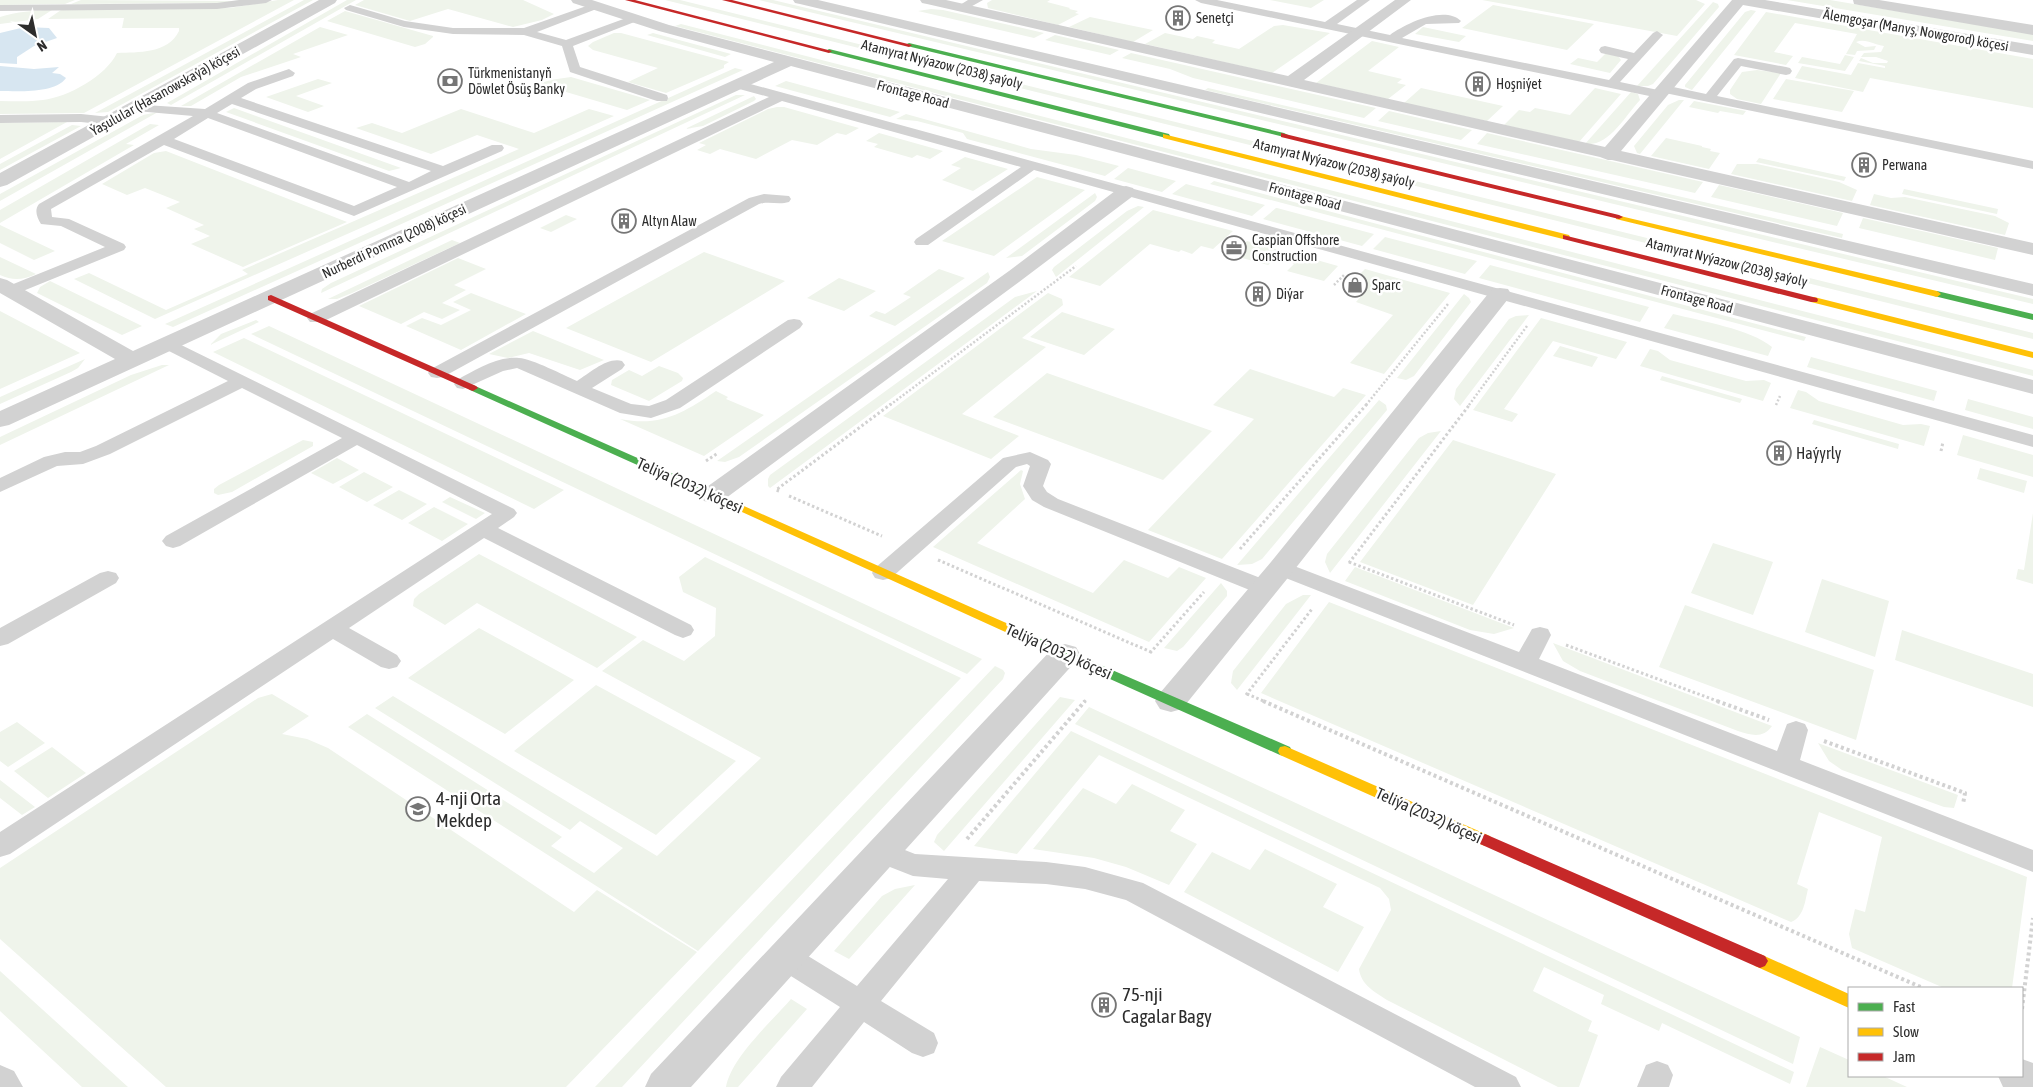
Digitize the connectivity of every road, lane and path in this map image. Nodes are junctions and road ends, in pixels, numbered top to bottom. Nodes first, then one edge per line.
1 (266, 0) edge
2 (330, 0) edge
3 (628, 0) edge
4 (725, 0) edge
5 (800, 0) edge
6 (977, 0) edge
7 (1201, 0) edge
8 (1364, 0) edge
9 (1404, 0) edge
10 (1740, 0) edge
11 (1853, 0) edge
12 (587, 3) edge
13 (917, 3) edge
14 (350, 8) dead end
15 (961, 8) junction
16 (2, 10) edge
17 (633, 19) junction
18 (883, 19) junction
19 (1455, 21) dead end
20 (1327, 26) junction
21 (2033, 30) edge
22 (525, 32) junction
23 (1358, 32) junction
24 (1657, 35) dead end
25 (1393, 40) junction
26 (567, 44) junction
27 (1605, 50) dead end
28 (2033, 50) edge
29 (1637, 57) junction
30 (788, 61) junction
31 (1786, 71) dead end
32 (289, 73) dead end
33 (1290, 83) junction
34 (736, 84) junction
35 (1612, 84) junction
36 (1662, 92) junction
37 (779, 97) junction
38 (662, 98) dead end
39 (1709, 98) junction
40 (231, 99) junction
41 (136, 107) junction
42 (206, 113) junction
43 (0, 119) edge
44 (110, 121) junction
45 (163, 140) junction
46 (498, 148) dead end
47 (1608, 155) junction
48 (2033, 165) edge
49 (1031, 166) junction
50 (444, 171) junction
51 (0, 182) edge
52 (410, 187) junction
53 (1126, 192) junction
54 (784, 199) dead end
55 (922, 242) dead end
56 (2033, 250) edge
57 (1058, 280) dead end
58 (6, 287) edge
59 (2033, 290) edge
60 (1500, 294) junction
61 (270, 298) junction
62 (1451, 301) dead end
63 (1542, 306) junction
64 (316, 318) junction
65 (2033, 318) edge
66 (794, 324) dead end
67 (167, 344) junction
68 (2033, 355) edge
69 (131, 359) junction
70 (616, 365) dead end
71 (437, 373) junction
72 (242, 381) junction
73 (463, 384) junction
74 (2033, 387) edge
75 (579, 388) junction
76 (0, 420) edge
77 (356, 438) junction
78 (2033, 441) edge
79 (4, 480) edge
80 (713, 495) junction
81 (483, 529) junction
82 (888, 539) dead end
83 (173, 541) dead end
84 (928, 556) dead end
85 (1349, 562) junction
86 (1221, 572) junction
87 (883, 573) junction
88 (108, 578) dead end
89 (1273, 578) junction
90 (1329, 588) junction
91 (332, 628) junction
92 (684, 630) dead end
93 (1540, 635) junction
94 (0, 638) edge
95 (1065, 654) junction
96 (389, 661) dead end
97 (1525, 663) junction
98 (1171, 701) junction
99 (1796, 730) junction
100 (1786, 765) junction
101 (1960, 792) dead end
102 (6, 840) edge
103 (882, 852) junction
104 (2033, 861) edge
105 (972, 870) junction
106 (2033, 918) edge
107 (785, 957) junction
108 (1921, 987) edge
109 (1848, 1001) edge
110 (2023, 1001) edge
111 (861, 1004) junction
112 (923, 1043) dead end
113 (2020, 1077) edge
114 (2033, 1082) edge
115 (0, 1084) edge
116 (3, 1087) edge
117 (664, 1087) edge
118 (792, 1087) edge
119 (1505, 1087) edge

1 - 16 lane
2 - 41 street, Ýaşulular (Hasanowskaýa) köçesi
3 - 68 main road, Atamyrat Nyýazow (2038) şaýoly
4 - 65 main road, Atamyrat Nyýazow (2038) şaýoly
5 - 18 street
6 - 15 lane
7 - 20 lane
8 - 20 lane
9 - 23 street
10 - 28 street, Älemgoşar (Manyş, Nowgorod) köçesi
10 - 36 street
11 - 21 street
12 - 17 street, Frontage Road
12 - 22 lane
13 - 15 street
13 - 18 street
14 - 22 lane
15 - 33 street
17 - 26 lane
17 - 30 street, Frontage Road
18 - 59 street
19 - 25 lane
20 - 23 lane
22 - 26 lane
23 - 25 lane
23 - 33 street
24 - 29 lane
25 - 35 lane
26 - 38 lane
27 - 29 lane
29 - 35 lane
30 - 34 street, Nurberdi Pomma (2008) köçesi
30 - 74 street, Frontage Road
31 - 39 lane
32 - 40 lane
33 - 47 street
34 - 37 lane
34 - 61 street, Nurberdi Pomma (2008) köçesi
35 - 36 lane
36 - 39 lane
36 - 47 street
37 - 49 lane
37 - 64 lane
39 - 48 lane
40 - 42 lane
40 - 50 lane
41 - 42 lane
41 - 44 street, Ýaşulular (Hasanowskaýa) köçesi
42 - 45 lane
42 - 52 lane
43 - 44 lane
44 - 51 street, Ýaşulular (Hasanowskaýa) köçesi
45 - 52 lane
45 - 58 lane
46 - 50 lane
47 - 56 street
49 - 53 lane
49 - 55 lane
50 - 52 lane
53 - 60 lane
53 - 80 street
54 - 71 lane
57 - 82 path
58 - 69 street
60 - 63 lane
60 - 89 street
61 - 64 main road, Teliýa (2032) köçesi
61 - 67 street, Nurberdi Pomma (2008) köçesi
62 - 86 path
63 - 78 lane
63 - 85 path
64 - 71 main road, Teliýa (2032) köçesi
66 - 75 lane
67 - 69 street, Nurberdi Pomma (2008) köçesi
67 - 72 lane
69 - 76 street, Nurberdi Pomma (2008) köçesi
70 - 75 lane
71 - 73 main road, Teliýa (2032) köçesi
72 - 77 lane
72 - 79 lane
73 - 75 lane
73 - 80 main road, Teliýa (2032) köçesi
77 - 81 lane
77 - 83 lane
80 - 87 main road, Teliýa (2032) köçesi
81 - 91 lane
81 - 92 lane
84 - 86 path
85 - 90 path
85 - 93 path
86 - 87 lane
86 - 89 lane
87 - 95 main road, Teliýa (2032) köçesi
88 - 94 lane
89 - 90 lane
89 - 98 street
90 - 97 lane
90 - 108 path
91 - 96 lane
91 - 102 lane
93 - 97 lane
93 - 99 path
95 - 98 main road, Teliýa (2032) köçesi
95 - 103 street
97 - 100 lane
98 - 109 main road, Teliýa (2032) köçesi
99 - 100 lane
99 - 101 path
100 - 104 lane
103 - 105 lane
103 - 107 street
105 - 111 lane
105 - 119 lane
106 - 110 path
107 - 111 lane
107 - 117 street
111 - 112 lane
111 - 118 lane
113 - 114 street
115 - 116 street

